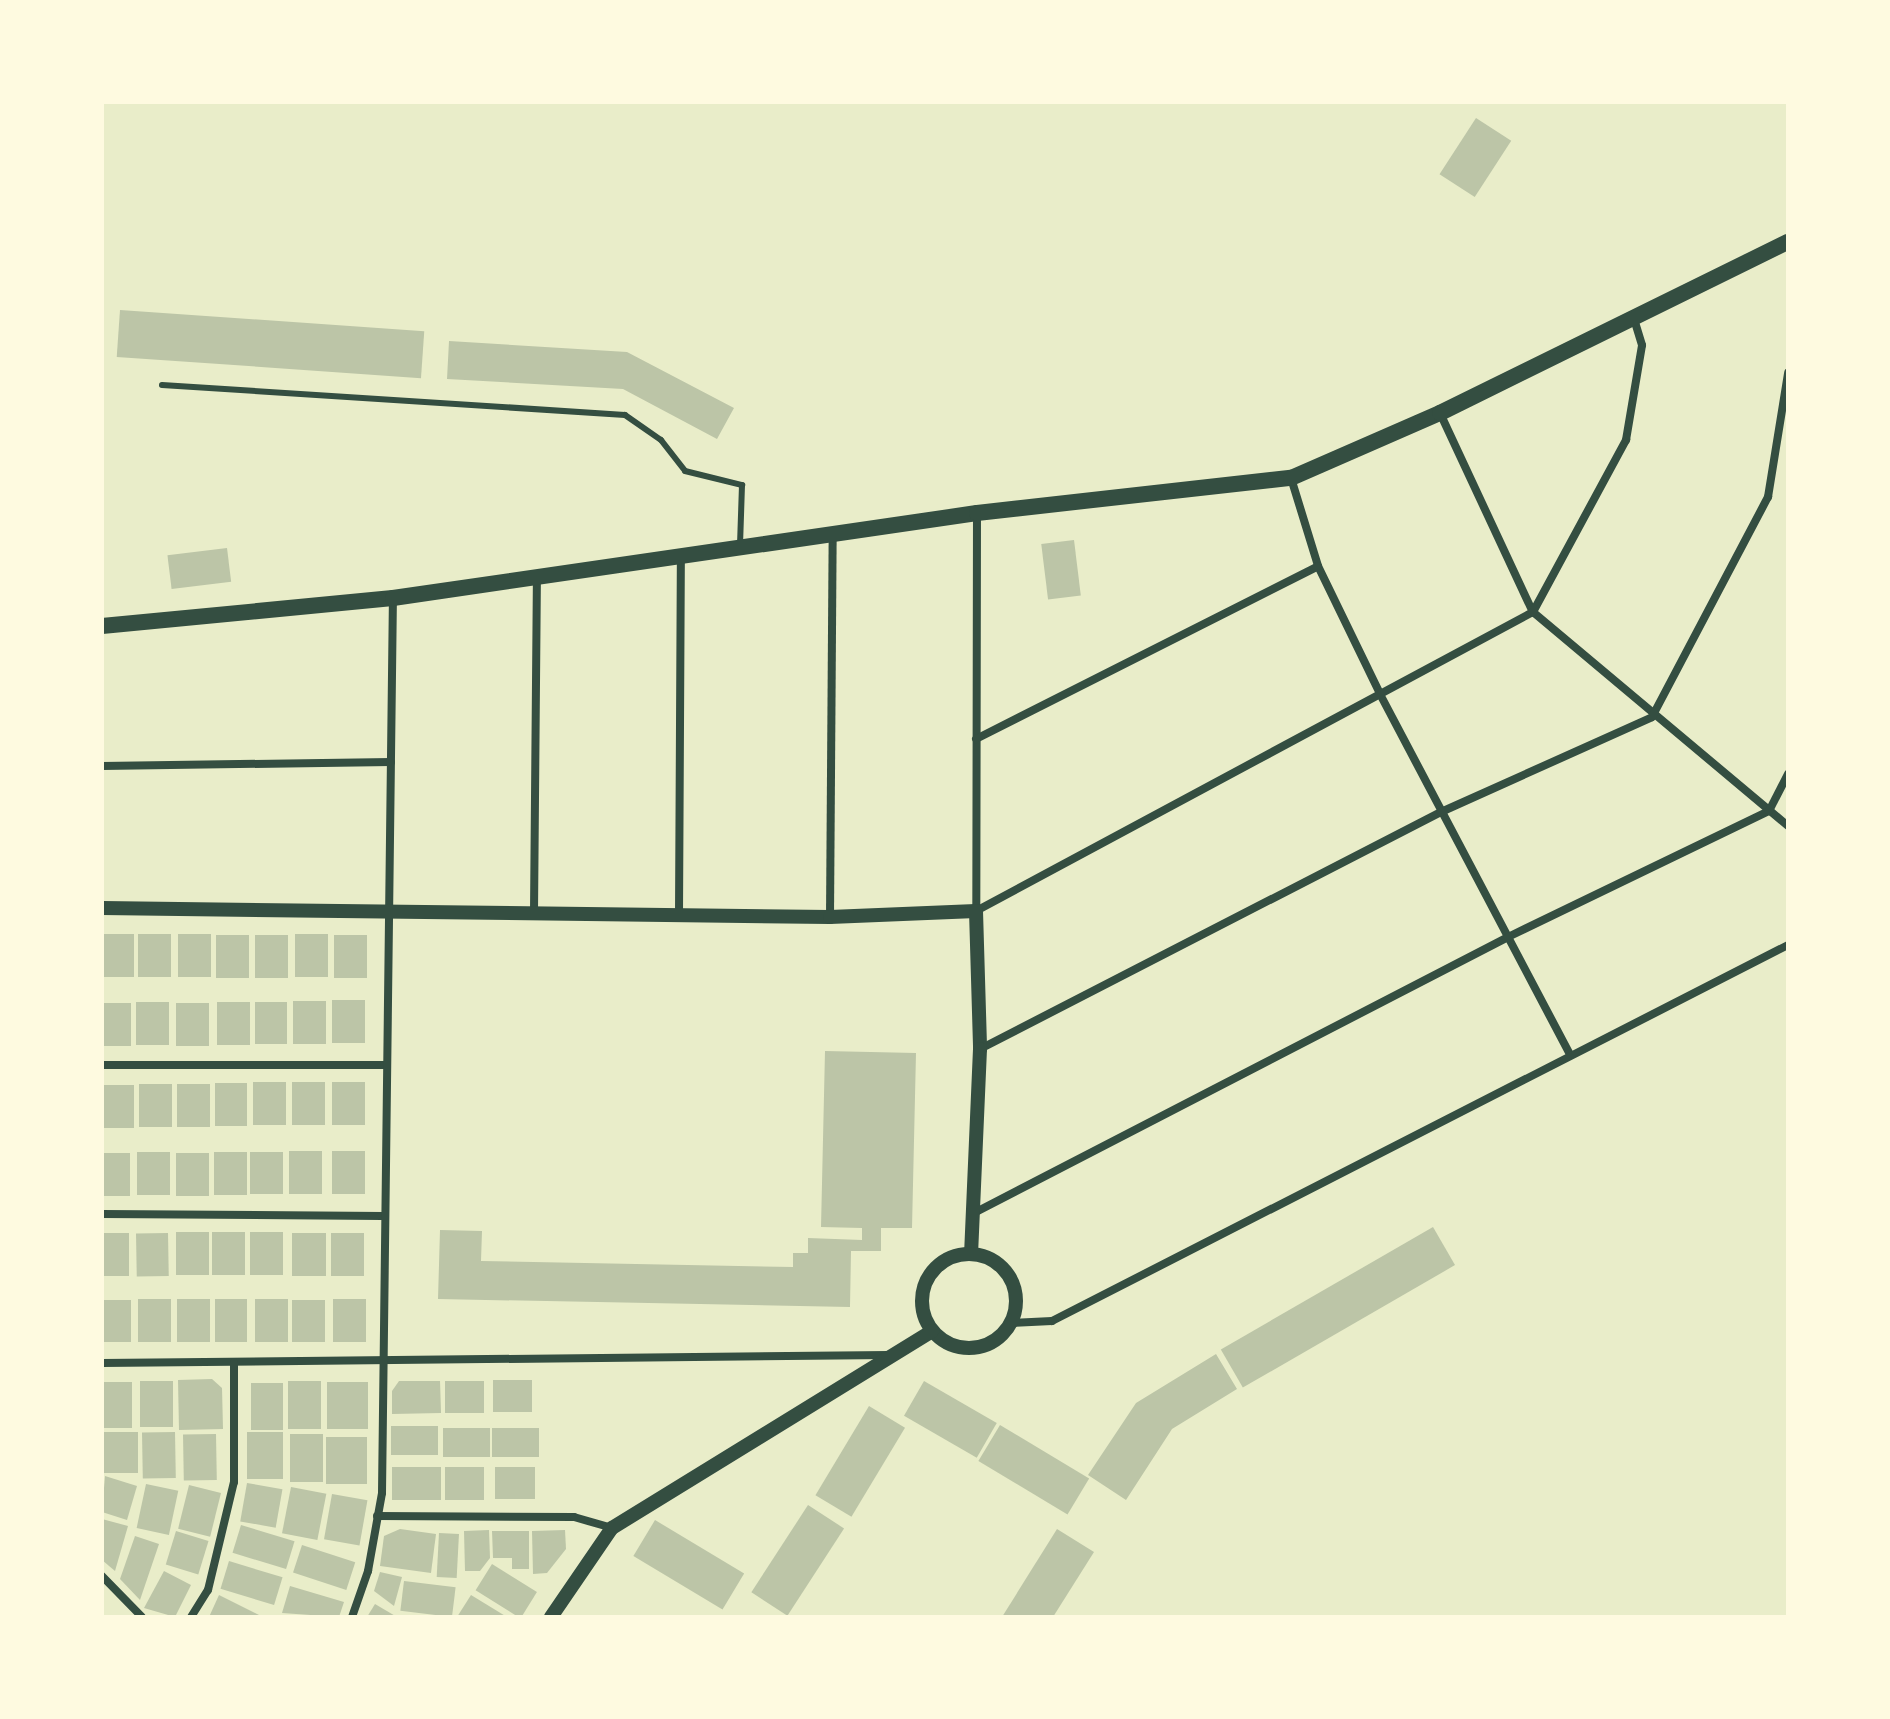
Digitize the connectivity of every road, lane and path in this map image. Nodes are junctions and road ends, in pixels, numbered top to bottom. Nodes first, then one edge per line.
1 (1788, 242) edge
2 (1634, 318) junction
3 (1788, 373) edge
4 (162, 385) dead end
5 (1786, 398) edge
6 (1440, 413) junction
7 (1291, 478) junction
8 (977, 513) junction
9 (833, 534) junction
10 (740, 548) junction
11 (681, 558) junction
12 (1318, 566) junction
13 (537, 577) junction
14 (393, 598) junction
15 (1533, 612) junction
16 (102, 626) edge
17 (1381, 696) junction
18 (1652, 717) junction
19 (976, 739) junction
20 (391, 762) junction
21 (102, 766) edge
22 (1788, 774) edge
23 (1769, 811) junction
24 (1441, 812) junction
25 (1788, 826) edge
26 (102, 908) edge
27 (392, 910) junction
28 (976, 911) junction
29 (534, 912) junction
30 (679, 915) junction
31 (830, 917) junction
32 (1508, 937) junction
33 (1788, 945) edge
34 (980, 1049) junction
35 (1570, 1055) junction
36 (102, 1065) edge
37 (387, 1065) junction
38 (974, 1213) junction
39 (102, 1214) edge
40 (383, 1216) junction
41 (971, 1254) junction
42 (1011, 1323) junction
43 (932, 1331) junction
44 (893, 1355) junction
45 (102, 1363) edge
46 (234, 1363) junction
47 (384, 1363) junction
48 (377, 1516) junction
49 (612, 1528) junction
50 (102, 1576) edge
51 (142, 1617) edge
52 (191, 1617) edge
53 (352, 1617) edge
54 (551, 1617) edge

1 - 2 main road
2 - 6 main road
2 - 15 street
3 - 5 street
4 - 10 lane
5 - 18 street
6 - 7 main road
6 - 15 street
7 - 8 main road
7 - 12 street
8 - 9 main road
8 - 19 street
9 - 10 main road
9 - 31 street
10 - 11 main road
11 - 13 main road
11 - 30 street
12 - 17 street
12 - 19 street
13 - 14 main road
13 - 29 street
14 - 16 main road
14 - 20 street
15 - 17 street
15 - 18 street
17 - 24 street
17 - 28 street
18 - 23 street
18 - 24 street
19 - 28 street
20 - 21 street
20 - 27 street
22 - 23 street
23 - 25 street
23 - 32 street
24 - 32 street
24 - 34 street
26 - 27 street
27 - 29 street
27 - 37 street
28 - 31 street
28 - 34 street
29 - 30 street
30 - 31 street
32 - 35 street
32 - 38 street
33 - 35 street
34 - 38 street
35 - 42 street
36 - 37 street
37 - 40 street
38 - 41 street
39 - 40 street
40 - 47 street
41 - 42 street
41 - 43 street
42 - 43 street
43 - 44 street
44 - 47 street
44 - 49 street
45 - 46 street
46 - 47 street
46 - 52 street
47 - 48 street
48 - 49 street
48 - 53 street
49 - 54 street
50 - 51 street

